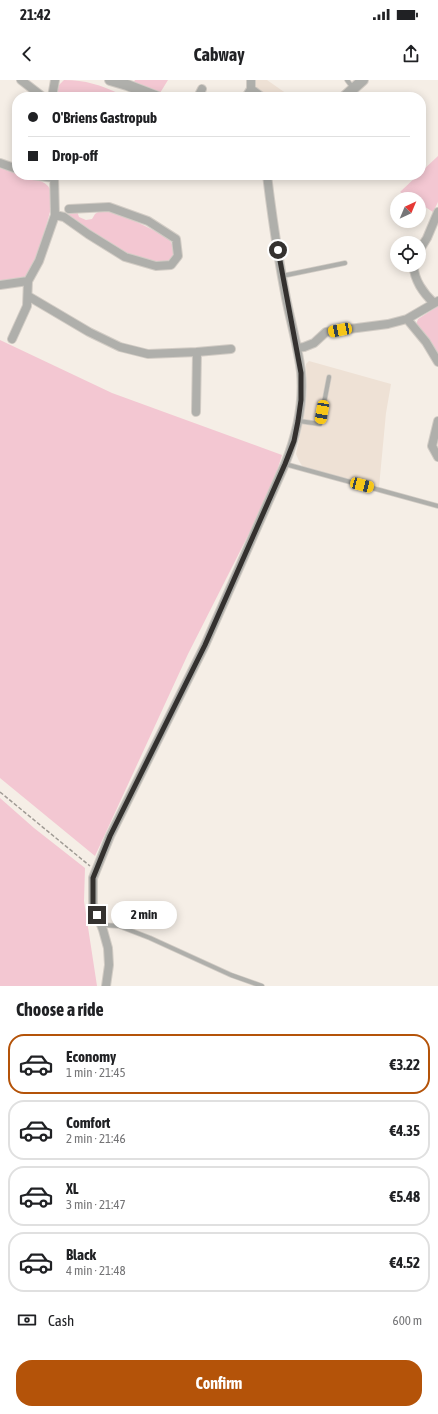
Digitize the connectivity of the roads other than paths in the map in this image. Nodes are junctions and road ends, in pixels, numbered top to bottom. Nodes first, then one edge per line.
1 (21, 80) edge
2 (55, 80) edge
3 (110, 80) edge
4 (251, 80) edge
5 (346, 80) edge
6 (363, 80) edge
7 (128, 83) edge
8 (354, 88) junction
9 (202, 89) dead end
10 (251, 89) junction
11 (37, 92) edge
12 (53, 92) edge
13 (147, 92) edge
14 (200, 92) edge
15 (249, 92) edge
16 (255, 92) edge
17 (350, 92) edge
18 (0, 163) edge
19 (12, 167) edge
20 (54, 180) edge
21 (268, 180) edge
22 (69, 209) dead end
23 (438, 212) edge
24 (55, 215) junction
25 (426, 240) edge
26 (345, 263) dead end
27 (415, 272) edge
28 (282, 276) junction
29 (28, 281) junction
30 (0, 285) edge
31 (28, 296) junction
32 (436, 302) edge
33 (407, 319) junction
34 (12, 339) dead end
35 (297, 348) junction
36 (231, 349) dead end
37 (197, 352) junction
38 (438, 362) edge
39 (329, 377) dead end
40 (196, 412) dead end
41 (298, 421) junction
42 (438, 421) edge
43 (438, 457) edge
44 (285, 464) junction
45 (438, 506) edge
46 (101, 925) junction
47 (106, 986) edge
48 (262, 986) edge

1 - 11 street
2 - 12 street
3 - 7 street
4 - 10 street
5 - 8 lane
6 - 8 street
7 - 13 street
8 - 17 street
9 - 14 street
10 - 15 street
10 - 16 street
18 - 19 street
20 - 24 street
21 - 28 street
22 - 24 street
23 - 25 street
24 - 29 street
26 - 28 lane
27 - 32 street
28 - 35 street
29 - 30 street
29 - 31 street
31 - 34 street
31 - 37 street
32 - 33 street
33 - 35 street
33 - 38 street
35 - 41 street
36 - 37 street
37 - 40 street
39 - 41 lane
41 - 44 street
42 - 43 street
44 - 45 lane
44 - 46 street
46 - 47 street
46 - 48 lane

